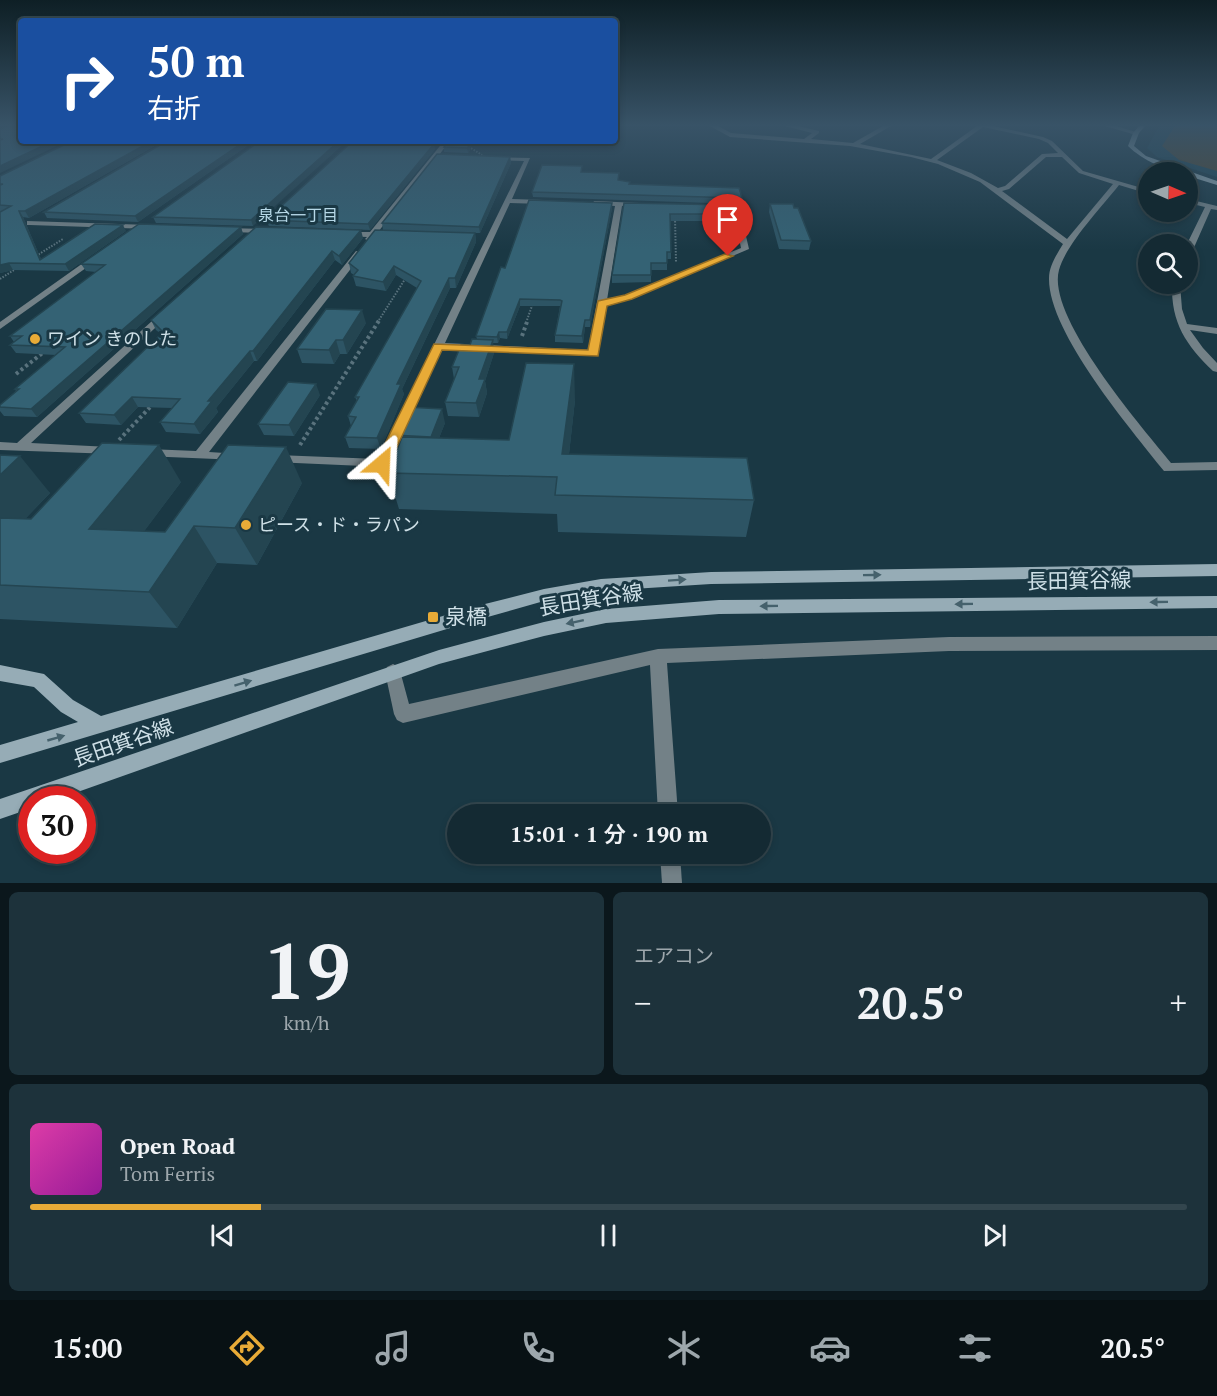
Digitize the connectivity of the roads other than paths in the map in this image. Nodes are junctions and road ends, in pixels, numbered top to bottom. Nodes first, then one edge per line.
1 (430, 167) edge
2 (524, 167) edge
3 (950, 167) edge
4 (1030, 167) edge
5 (1076, 167) edge
6 (1198, 177) edge
7 (1217, 183) edge
8 (1116, 184) junction
9 (1138, 189) edge
10 (998, 190) junction
11 (508, 201) junction
12 (554, 202) edge
13 (587, 203) edge
14 (1198, 203) edge
15 (619, 204) junction
16 (675, 206) edge
17 (706, 207) edge
18 (1213, 207) edge
19 (40, 217) dead end
20 (149, 220) dead end
21 (264, 223) edge
22 (140, 227) junction
23 (164, 228) edge
24 (222, 230) edge
25 (256, 231) junction
26 (279, 231) edge
27 (131, 233) edge
28 (338, 233) edge
29 (373, 234) junction
30 (1198, 234) edge
31 (397, 235) edge
32 (478, 238) dead end
33 (490, 238) junction
34 (247, 239) edge
35 (1066, 243) junction
36 (103, 253) edge
37 (1176, 294) edge
38 (602, 304) junction
39 (168, 311) edge
40 (0, 326) edge
41 (1183, 326) junction
42 (1217, 331) edge
43 (438, 346) junction
44 (1217, 369) edge
45 (0, 446) edge
46 (20, 447) junction
47 (200, 455) junction
48 (245, 457) edge
49 (268, 458) edge
50 (1217, 466) edge
51 (1217, 570) edge
52 (1217, 602) edge
53 (1217, 643) edge
54 (658, 656) junction
55 (393, 672) junction
56 (0, 674) edge
57 (100, 725) junction
58 (0, 754) edge
59 (667, 804) edge
60 (0, 809) edge
61 (671, 864) edge
62 (672, 883) edge

1 - 29 street
2 - 11 street
3 - 10 street
4 - 10 street
5 - 8 street
6 - 7 street
8 - 9 street
8 - 35 street
10 - 35 street
11 - 12 street
11 - 33 street
13 - 15 street
14 - 18 street
15 - 16 street
15 - 38 street
17 - 38 street
18 - 30 street
19 - 22 street
20 - 22 street
21 - 25 street
22 - 23 street
22 - 27 street
24 - 25 street
25 - 26 street
25 - 34 street
28 - 29 street
29 - 31 street
29 - 47 street
32 - 33 street
33 - 43 street
35 - 50 street
36 - 40 street
37 - 41 street
38 - 43 street
39 - 46 street
41 - 42 street
41 - 44 street
43 - 49 street
45 - 46 street
46 - 47 street
47 - 48 street
57 -> 51 street, 長田箕谷線
52 -> 55 street, 長田箕谷線
53 - 54 street
54 - 55 street
54 - 59 street
55 - 60 street, 長田箕谷線
56 - 57 street
58 -> 57 street, 長田箕谷線
61 - 62 street

